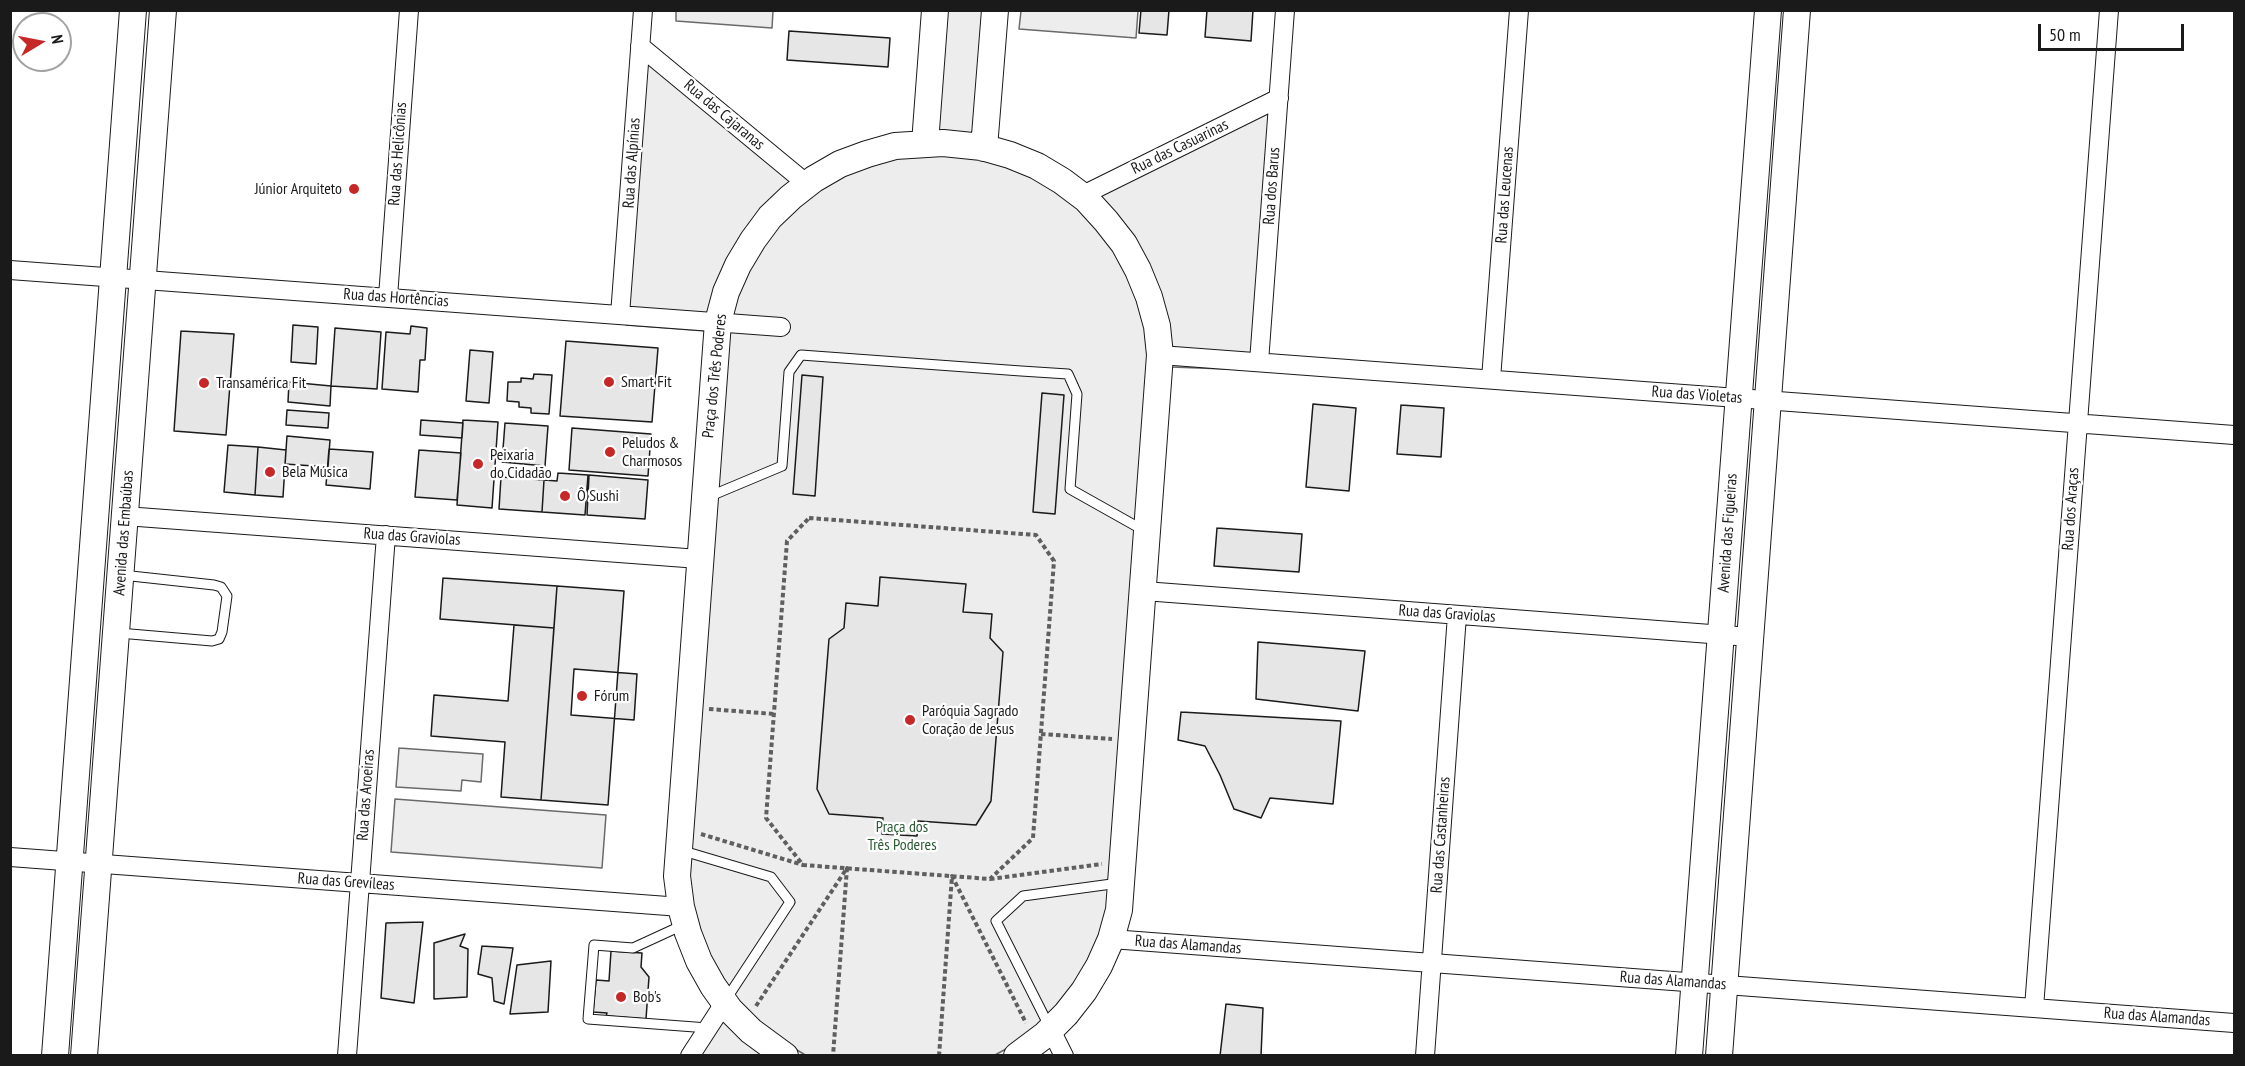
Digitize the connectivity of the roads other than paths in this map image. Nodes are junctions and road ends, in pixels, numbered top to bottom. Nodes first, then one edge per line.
1 (133, 10) edge
2 (163, 10) edge
3 (409, 10) edge
4 (643, 10) edge
5 (934, 10) edge
6 (994, 10) edge
7 (1286, 10) edge
8 (1519, 10) edge
9 (1768, 10) edge
10 (1797, 10) edge
11 (2109, 10) edge
12 (640, 46) junction
13 (1279, 98) junction
14 (925, 143) junction
15 (984, 148) junction
16 (807, 184) junction
17 (1082, 196) junction
18 (10, 270) edge
19 (113, 277) junction
20 (142, 279) junction
21 (388, 297) junction
22 (620, 315) junction
23 (718, 322) junction
24 (781, 327) dead end
25 (1160, 355) junction
26 (1259, 362) junction
27 (1491, 379) junction
28 (1738, 398) junction
29 (1768, 400) junction
30 (2078, 423) junction
31 (2235, 435) edge
32 (704, 499) junction
33 (125, 516) junction
34 (1148, 532) junction
35 (386, 535) junction
36 (699, 559) junction
37 (120, 575) junction
38 (1144, 591) junction
39 (1457, 615) junction
40 (116, 632) junction
41 (1721, 634) junction
42 (1750, 637) junction
43 (679, 839) junction
44 (10, 857) edge
45 (69, 862) junction
46 (99, 864) junction
47 (1123, 872) junction
48 (360, 884) junction
49 (683, 916) junction
50 (1111, 939) junction
51 (1431, 963) junction
52 (1695, 983) junction
53 (1724, 985) junction
54 (724, 1002) junction
55 (2034, 1008) junction
56 (2235, 1023) edge
57 (708, 1028) junction
58 (1034, 1043) edge
59 (55, 1056) edge
60 (84, 1056) edge
61 (347, 1056) edge
62 (690, 1056) edge
63 (784, 1056) edge
64 (1064, 1056) edge
65 (1425, 1056) edge
66 (1689, 1056) edge
67 (1719, 1056) edge

1 - 19 street, Avenida das Embaúbas
2 - 20 street, Avenida das Embaúbas
3 - 21 street, Rua das Helicônias
4 - 12 street, Rua das Alpínias
5 - 14 street
6 - 15 street
7 - 13 street, Rua dos Barus
8 - 27 street, Rua das Leucenas
9 - 28 street, Avenida das Figueiras
10 - 29 street, Avenida das Figueiras
11 - 30 street, Rua dos Araças
12 - 16 street, Rua das Cajaranas
12 - 22 street, Rua das Alpínias
13 - 17 street, Rua das Casuarinas
13 - 26 street, Rua dos Barus
14 - 15 street, Praça dos Três Poderes
14 - 16 street, Praça dos Três Poderes
15 - 17 street, Praça dos Três Poderes
16 - 23 street, Praça dos Três Poderes
17 - 25 street, Praça dos Três Poderes
18 - 19 street, Rua das Hortências
19 - 20 street, Rua das Hortências
19 - 45 street, Avenida das Embaúbas
20 - 21 street, Rua das Hortências
20 - 33 street, Avenida das Embaúbas
21 - 22 street, Rua das Hortências
22 - 23 street, Rua das Hortências
23 - 24 street, Rua das Hortências
23 - 32 street, Praça dos Três Poderes
25 - 26 street, Rua das Violetas
25 - 34 street, Praça dos Três Poderes
26 - 27 street, Rua das Violetas
27 - 28 street, Rua das Violetas
28 - 29 street, Rua das Violetas
28 - 41 street, Avenida das Figueiras
29 - 30 street, Rua das Violetas
29 - 42 street, Avenida das Figueiras
30 - 31 street, Rua das Violetas
30 - 55 street, Rua dos Araças
32 - 34 lane
32 - 36 street, Praça dos Três Poderes
33 - 35 street, Rua das Graviolas
33 - 37 street, Avenida das Embaúbas
34 - 38 street, Praça dos Três Poderes
35 - 36 street, Rua das Graviolas
35 - 48 street, Rua das Aroeiras
36 - 43 street, Praça dos Três Poderes
37 - 40 street, Avenida das Embaúbas
37 - 40 lane
38 - 39 street, Rua das Graviolas
38 - 47 street, Praça dos Três Poderes
39 - 41 street, Rua das Graviolas
39 - 51 street, Rua das Castanheiras
40 - 46 street, Avenida das Embaúbas
41 - 42 street, Rua das Graviolas
41 - 52 street, Avenida das Figueiras
42 - 53 street, Avenida das Figueiras
43 - 49 street, Praça dos Três Poderes
43 - 54 lane
44 - 45 street, Rua das Grevíleas
45 - 46 street, Rua das Grevíleas
45 - 59 street, Avenida das Embaúbas
46 - 48 street, Rua das Grevíleas
46 - 60 street, Avenida das Embaúbas
47 - 50 street, Praça dos Três Poderes
47 - 58 lane
48 - 49 street, Rua das Grevíleas
48 - 61 street, Rua das Aroeiras
49 - 54 street, Praça dos Três Poderes
49 - 57 lane
50 - 51 street, Rua das Alamandas
50 - 58 street, Praça dos Três Poderes
51 - 52 street, Rua das Alamandas
51 - 65 street, Rua das Castanheiras
52 - 53 street, Rua das Alamandas
52 - 66 street, Avenida das Figueiras
53 - 55 street, Rua das Alamandas
53 - 67 street, Avenida das Figueiras
54 - 57 street
54 - 63 street, Praça dos Três Poderes
55 - 56 street, Rua das Alamandas
57 - 62 street
58 - 64 street

